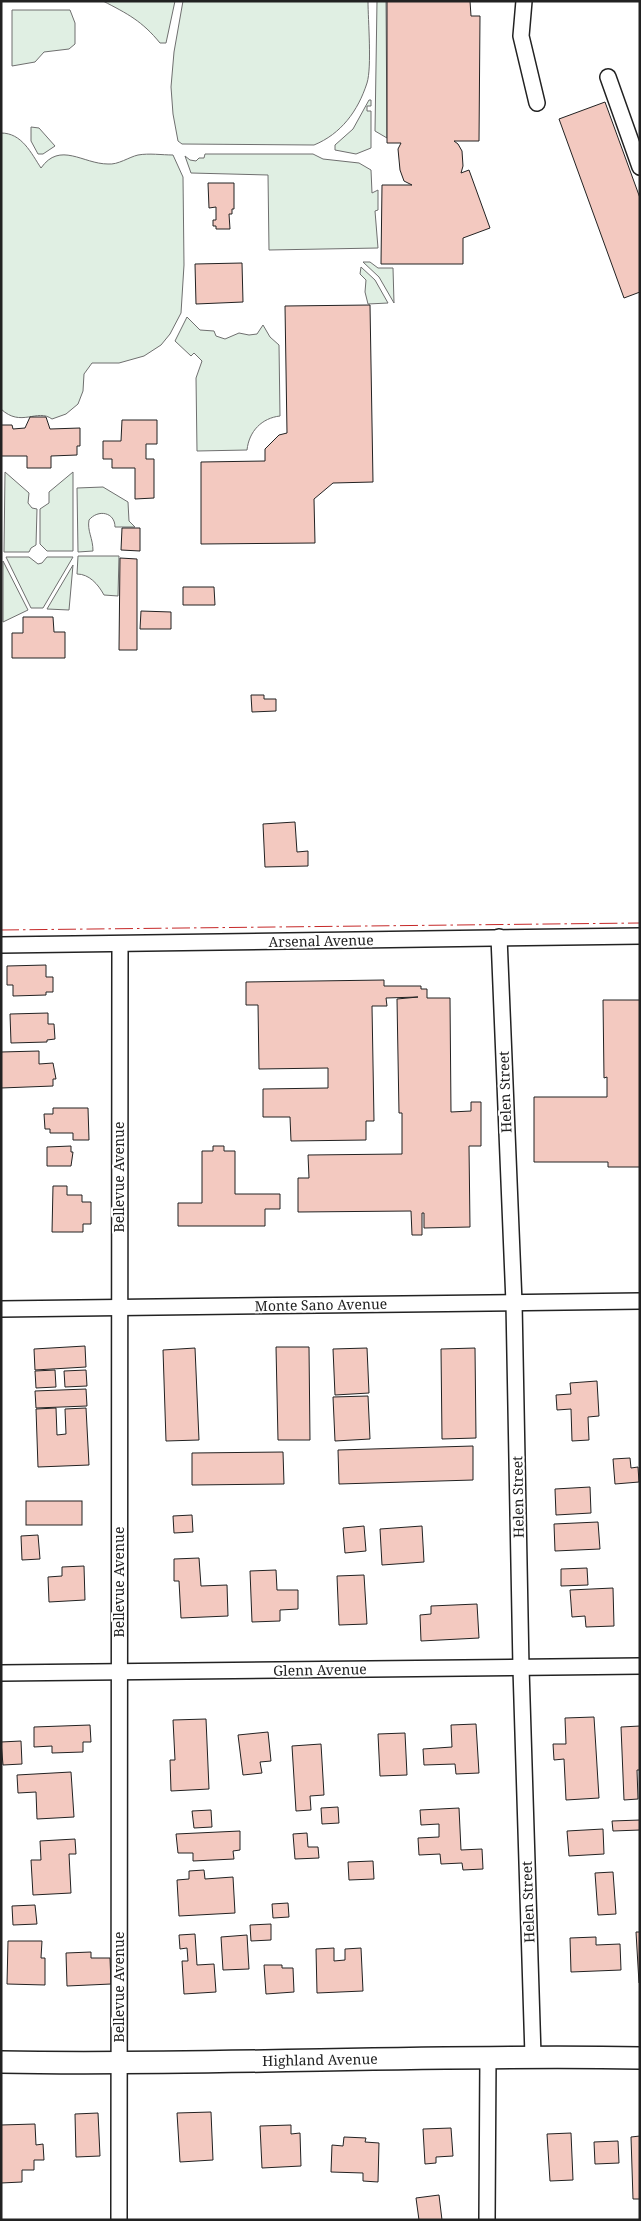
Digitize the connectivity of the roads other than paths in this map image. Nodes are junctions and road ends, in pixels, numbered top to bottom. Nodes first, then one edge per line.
1 (524, 1) edge
2 (608, 77) dead end
3 (537, 103) dead end
4 (640, 167) edge
5 (640, 936) edge
6 (499, 937) junction
7 (1, 945) edge
8 (120, 945) junction
9 (640, 1301) edge
10 (514, 1303) junction
11 (119, 1307) junction
12 (1, 1309) edge
13 (640, 1666) edge
14 (521, 1668) junction
15 (119, 1672) junction
16 (1, 1673) edge
17 (488, 2056) junction
18 (533, 2056) junction
19 (640, 2058) edge
20 (1, 2062) edge
21 (119, 2064) junction
22 (119, 2220) edge
23 (488, 2220) edge

1 - 3 street
2 - 4 street
5 - 6 street, Arsenal Avenue
6 - 8 street, Arsenal Avenue
6 - 10 street, Helen Street
7 - 8 street, Arsenal Avenue
8 - 11 street, Bellevue Avenue
9 - 10 street, Monte Sano Avenue
10 - 11 street, Monte Sano Avenue
10 - 14 street, Helen Street
11 - 12 street, Monte Sano Avenue
11 - 15 street, Bellevue Avenue
13 - 14 street, Glenn Avenue
14 - 15 street, Glenn Avenue
14 - 18 street, Helen Street
15 - 16 street, Glenn Avenue
15 - 21 street, Bellevue Avenue
17 - 18 main road, Highland Avenue
17 - 21 main road, Highland Avenue
17 - 23 street
18 - 19 main road, Highland Avenue
20 - 21 main road, Highland Avenue
21 - 22 street, Bellevue Avenue

